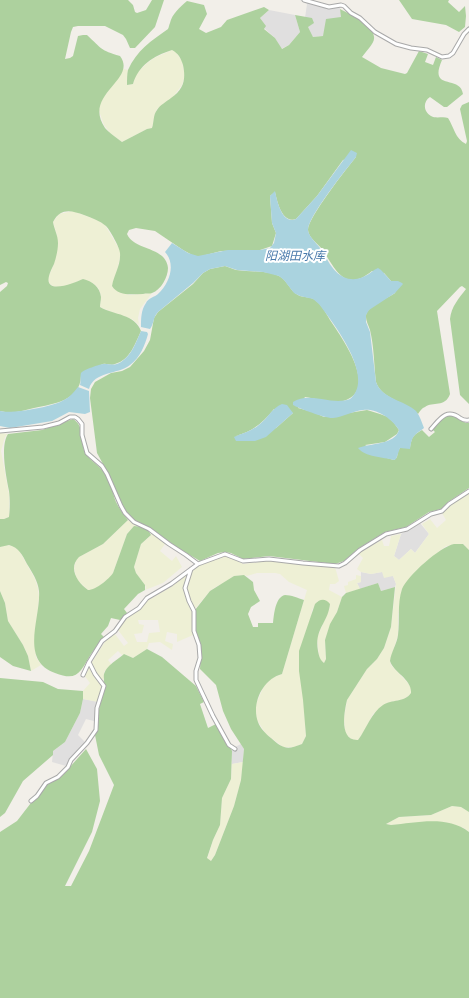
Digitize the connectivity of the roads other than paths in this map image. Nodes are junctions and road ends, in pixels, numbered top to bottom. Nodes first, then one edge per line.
1 (304, 0) edge
2 (468, 32) edge
3 (469, 420) edge
4 (431, 429) dead end
5 (0, 431) edge
6 (469, 491) edge
7 (198, 564) junction
8 (192, 568) junction
9 (89, 662) junction
10 (83, 675) dead end
11 (235, 749) dead end
12 (31, 801) dead end

1 - 2 street
3 - 4 street
5 - 7 street
6 - 7 street
7 - 8 street
8 - 9 street
8 - 11 street
9 - 10 street
9 - 12 street

